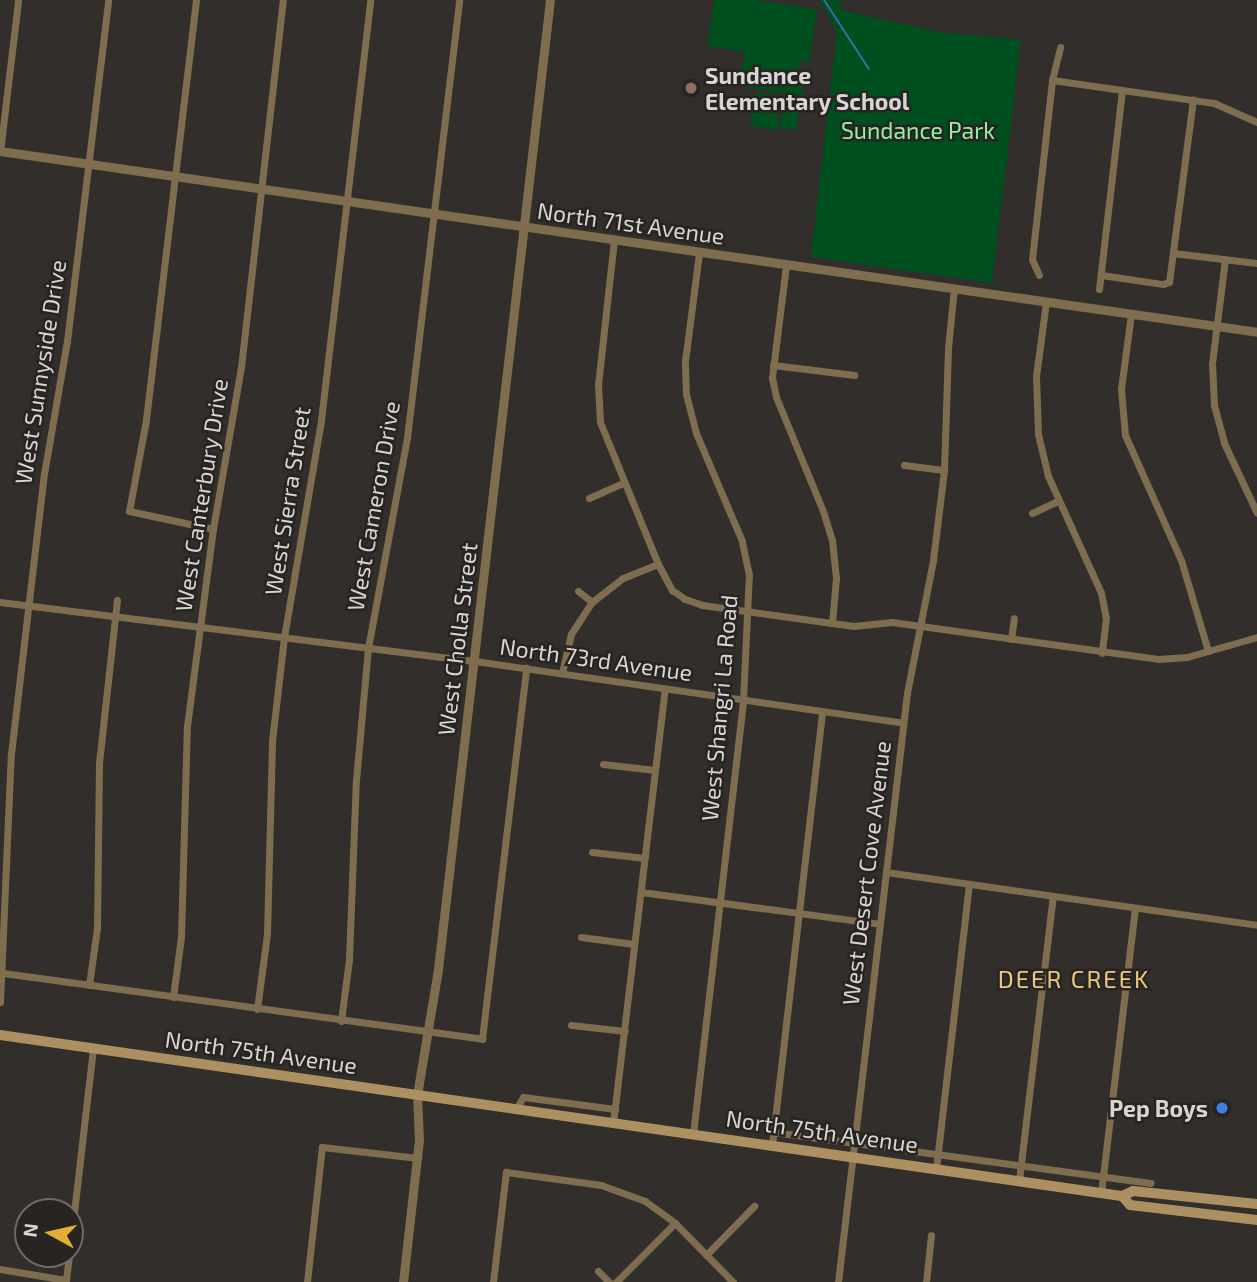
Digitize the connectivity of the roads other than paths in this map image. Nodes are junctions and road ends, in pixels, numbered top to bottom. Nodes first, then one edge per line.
1 (18, 0) edge
2 (108, 0) edge
3 (196, 0) edge
4 (283, 0) edge
5 (370, 0) edge
6 (459, 0) edge
7 (550, 0) edge
8 (1060, 47) dead end
9 (1052, 80) junction
10 (1122, 90) junction
11 (1193, 100) junction
12 (1257, 122) edge
13 (0, 152) edge
14 (89, 164) junction
15 (176, 176) junction
16 (261, 189) junction
17 (347, 201) junction
18 (434, 214) junction
19 (523, 227) junction
20 (614, 240) junction
21 (699, 253) junction
22 (1173, 253) junction
23 (1224, 259) junction
24 (1257, 263) edge
25 (786, 265) junction
26 (1039, 275) dead end
27 (1101, 275) junction
28 (954, 288) junction
29 (1099, 289) dead end
30 (1046, 302) junction
31 (1131, 314) junction
32 (1216, 326) junction
33 (1257, 332) edge
34 (773, 365) junction
35 (854, 375) dead end
36 (905, 465) dead end
37 (944, 470) junction
38 (623, 483) junction
39 (589, 498) dead end
40 (1058, 500) junction
41 (1032, 513) dead end
42 (1257, 513) edge
43 (213, 529) junction
44 (657, 564) junction
45 (578, 591) dead end
46 (117, 600) dead end
47 (592, 601) junction
48 (0, 602) edge
49 (28, 606) junction
50 (748, 611) junction
51 (115, 617) junction
52 (1014, 618) dead end
53 (832, 623) junction
54 (918, 626) junction
55 (201, 627) junction
56 (284, 637) junction
57 (1257, 637) edge
58 (1011, 639) junction
59 (368, 648) junction
60 (1208, 651) junction
61 (1102, 653) junction
62 (475, 661) junction
63 (526, 668) junction
64 (562, 673) junction
65 (665, 689) junction
66 (743, 700) junction
67 (822, 712) junction
68 (903, 723) junction
69 (603, 764) dead end
70 (655, 770) junction
71 (4, 820) edge
72 (592, 852) dead end
73 (645, 858) junction
74 (886, 872) junction
75 (969, 884) junction
76 (640, 892) junction
77 (1053, 896) junction
78 (3, 898) edge
79 (720, 902) junction
80 (1135, 908) junction
81 (799, 914) junction
82 (880, 925) junction
83 (1257, 925) edge
84 (581, 937) dead end
85 (634, 944) junction
86 (3, 973) junction
87 (89, 985) junction
88 (173, 997) junction
89 (0, 1002) edge
90 (257, 1009) junction
91 (341, 1021) junction
92 (571, 1024) dead end
93 (625, 1031) junction
94 (428, 1033) junction
95 (0, 1035) edge
96 (93, 1049) junction
97 (417, 1095) junction
98 (516, 1109) junction
99 (615, 1109) junction
100 (613, 1123) junction
101 (773, 1132) junction
102 (693, 1134) junction
103 (854, 1142) junction
104 (772, 1145) junction
105 (937, 1154) junction
106 (852, 1157) junction
107 (418, 1158) junction
108 (1021, 1165) junction
109 (936, 1169) junction
110 (1102, 1176) junction
111 (1018, 1180) junction
112 (1151, 1183) dead end
113 (1101, 1193) junction
114 (1163, 1195) junction
115 (1122, 1196) junction
116 (76, 1198) edge
117 (1257, 1204) edge
118 (754, 1206) dead end
119 (1134, 1206) junction
120 (1257, 1220) edge
121 (676, 1223) junction
122 (931, 1236) dead end
123 (706, 1255) junction
124 (67, 1268) edge
125 (0, 1269) edge
126 (598, 1271) dead end
127 (307, 1282) edge
128 (403, 1282) edge
129 (494, 1282) edge
130 (609, 1282) edge
131 (616, 1282) edge
132 (733, 1282) edge
133 (838, 1282) edge
134 (926, 1282) edge

1 - 13 street
2 - 14 street, West Sunnyside Drive
3 - 15 street
4 - 16 street, West Canterbury Drive
5 - 17 street, West Sierra Street
6 - 18 street, West Cameron Drive
7 - 19 street, West Cholla Street
8 - 9 street
9 - 10 street
9 - 26 street
10 - 11 street
10 - 27 street
11 - 12 street
11 - 22 street
13 - 14 street, North 71st Avenue
14 - 15 street, North 71st Avenue
14 - 49 street, West Sunnyside Drive
15 - 16 street, North 71st Avenue
15 - 43 street
16 - 17 street, North 71st Avenue
16 - 43 street, West Canterbury Drive
17 - 18 street, North 71st Avenue
17 - 56 street, West Sierra Street
18 - 19 street, North 71st Avenue
18 - 59 street, West Cameron Drive
19 - 20 street, North 71st Avenue
19 - 62 street, West Cholla Street
20 - 21 street, North 71st Avenue
20 - 38 street
21 - 25 street, North 71st Avenue
21 - 50 street, West Shangri La Road
22 - 23 street
22 - 27 street
23 - 24 street
23 - 32 street
25 - 28 street, North 71st Avenue
25 - 34 street
27 - 29 street
28 - 30 street, North 71st Avenue
28 - 37 street, West Desert Cove Avenue
30 - 31 street, North 71st Avenue
30 - 40 street
31 - 32 street, North 71st Avenue
31 - 60 street
32 - 33 street, North 71st Avenue
32 - 42 street
34 - 35 street
34 - 53 street
36 - 37 street
37 - 54 street, West Desert Cove Avenue
38 - 39 street
38 - 44 street
40 - 41 street
40 - 61 street
43 - 55 street, West Canterbury Drive
44 - 47 street
44 - 50 street
45 - 47 street
46 - 51 street
47 - 64 street
48 - 49 street, North 73rd Avenue
49 - 51 street, North 73rd Avenue
49 - 71 street, West Sunnyside Drive
50 - 53 street
50 - 66 street, West Shangri La Road
51 - 55 street, North 73rd Avenue
51 - 87 street
52 - 58 street
53 - 54 street
54 - 58 street
54 - 68 street, West Desert Cove Avenue
55 - 56 street, North 73rd Avenue
55 - 88 street, West Canterbury Drive
56 - 59 street, North 73rd Avenue
56 - 90 street, West Sierra Street
57 - 60 street
58 - 61 street
59 - 62 street, North 73rd Avenue
59 - 91 street, West Cameron Drive
60 - 61 street
62 - 63 street, North 73rd Avenue
62 - 94 street, West Cholla Street
63 - 64 street, North 73rd Avenue
63 - 94 street
64 - 65 street, North 73rd Avenue
65 - 66 street, North 73rd Avenue
65 - 70 street
66 - 67 street, North 73rd Avenue
66 - 79 street, West Shangri La Road
67 - 68 street, North 73rd Avenue
67 - 81 street
68 - 74 street, West Desert Cove Avenue
69 - 70 street
70 - 73 street
71 - 78 street, West Sunnyside Drive
72 - 73 street
73 - 76 street
74 - 75 street
74 - 82 street, West Desert Cove Avenue
75 - 77 street
75 - 105 street
76 - 79 street
76 - 85 street
77 - 80 street
77 - 108 street
78 - 86 street, West Sunnyside Drive
79 - 81 street
79 - 102 street, West Shangri La Road
80 - 83 street
80 - 110 street
81 - 82 street
81 - 101 street
82 - 103 street, West Desert Cove Avenue
84 - 85 street
85 - 93 street
86 - 87 street
86 - 89 street, West Sunnyside Drive
87 - 88 street
88 - 90 street
90 - 91 street
91 - 94 street
92 - 93 street
93 - 99 street
94 - 97 street, West Cholla Street
95 - 96 main road, North 75th Avenue
96 - 97 main road, North 75th Avenue
96 - 116 street
97 - 98 main road, North 75th Avenue
97 - 107 street, West Cholla Street
98 - 99 street, North 75th Avenue
98 - 100 main road, North 75th Avenue
99 - 100 street
100 - 102 main road, North 75th Avenue
101 - 103 street, North 75th Avenue
101 - 104 street
102 - 104 main road, North 75th Avenue
103 - 105 street, North 75th Avenue
103 - 106 street, West Desert Cove Avenue
104 - 106 main road, North 75th Avenue
105 - 108 street, North 75th Avenue
105 - 109 street
106 - 109 main road, North 75th Avenue
106 - 133 street, West Desert Cove Avenue
107 - 127 street
107 - 128 street, West Cholla Street
108 - 110 street, North 75th Avenue
108 - 111 street
109 - 111 main road, North 75th Avenue
110 - 112 street, North 75th Avenue
110 - 113 street
111 - 113 main road, North 75th Avenue
113 - 115 main road, North 75th Avenue
114 - 115 main road, North 75th Avenue
114 - 117 main road, North 75th Avenue
114 - 119 main road
115 - 119 main road
118 - 123 street
119 - 120 main road
121 - 123 street
121 - 129 street
121 - 131 street
122 - 134 street
123 - 132 street
124 - 125 street
126 - 130 street

